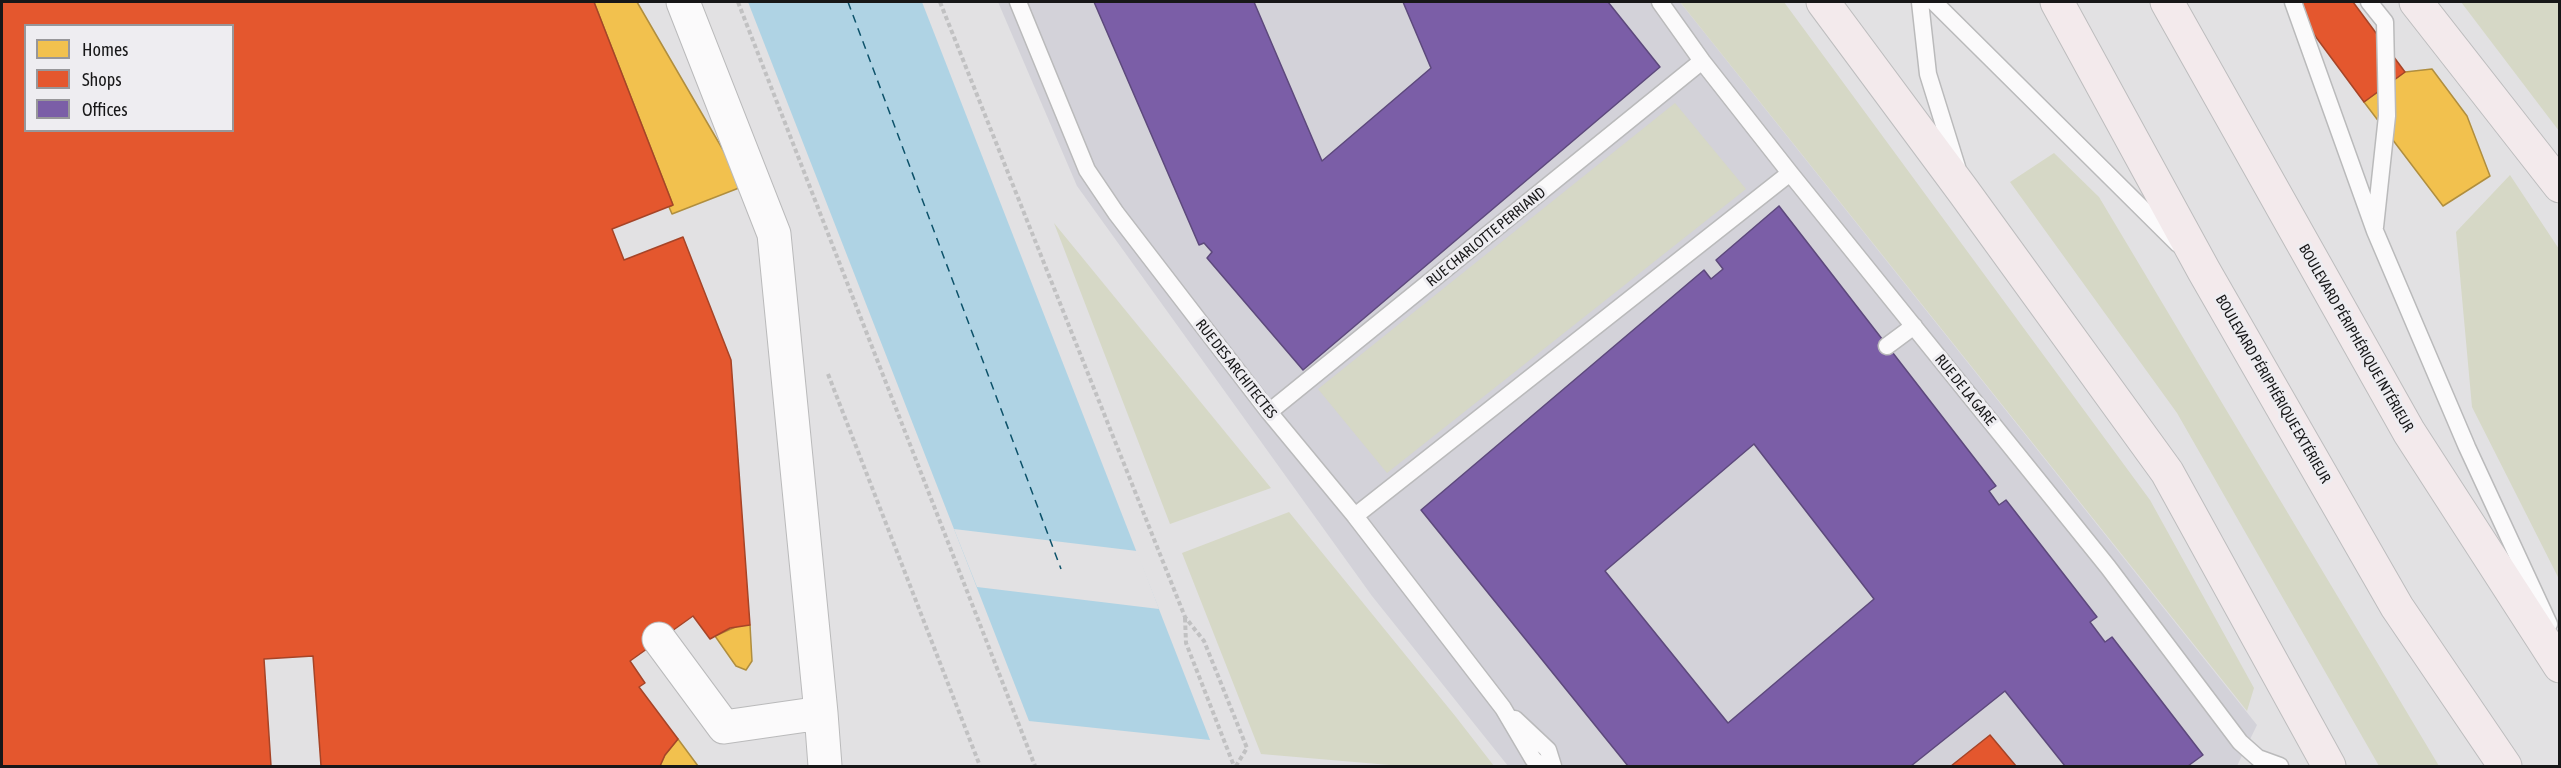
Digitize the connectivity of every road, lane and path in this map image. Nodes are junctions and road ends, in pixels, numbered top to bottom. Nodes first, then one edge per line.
1 (682, 2) edge
2 (738, 2) edge
3 (940, 2) edge
4 (1018, 2) edge
5 (1660, 2) edge
6 (1823, 2) edge
7 (1920, 2) edge
8 (1934, 2) edge
9 (2056, 2) edge
10 (2167, 2) edge
11 (2293, 2) edge
12 (2369, 2) edge
13 (2416, 2) edge
14 (1702, 61) junction
15 (1790, 172) junction
16 (2559, 186) edge
17 (1964, 192) junction
18 (2375, 231) junction
19 (2204, 270) junction
20 (1914, 326) junction
21 (1887, 346) dead end
22 (825, 367) dead end
23 (1269, 412) junction
24 (1355, 516) junction
25 (1185, 617) junction
26 (659, 639) dead end
27 (2559, 647) edge
28 (2559, 666) edge
29 (1503, 708) junction
30 (821, 713) junction
31 (825, 766) edge
32 (980, 766) edge
33 (1035, 766) edge
34 (1235, 766) edge
35 (1541, 766) edge
36 (1553, 766) edge
37 (2280, 766) edge
38 (2329, 766) edge
39 (2505, 766) edge

1 - 30 street
2 - 33 path
3 - 25 path
4 - 23 lane, RUE DES ARCHITECTES
5 - 14 lane, RUE DE LA GARE
6 - 17 highway
7 - 17 lane
8 - 19 lane
9 - 19 highway, BOULEVARD PÉRIPHÉRIQUE EXTÉRIEUR
10 - 28 highway, BOULEVARD PÉRIPHÉRIQUE INTÉRIEUR
11 - 18 lane
12 - 18 lane
13 - 16 highway
14 - 15 lane, RUE DE LA GARE
14 - 23 lane, RUE CHARLOTTE PERRIAND
15 - 20 lane, RUE DE LA GARE
15 - 24 lane
17 - 38 highway
18 - 27 lane
19 - 39 highway, BOULEVARD PÉRIPHÉRIQUE EXTÉRIEUR
20 - 21 lane
20 - 37 lane, RUE DE LA GARE
22 - 32 path
23 - 24 lane, RUE DES ARCHITECTES
24 - 29 lane, RUE DES ARCHITECTES
25 - 34 path
25 - 34 path
26 - 30 street
29 - 35 lane, RUE DES ARCHITECTES
29 - 36 lane, RUE DES ARCHITECTES
30 - 31 street

